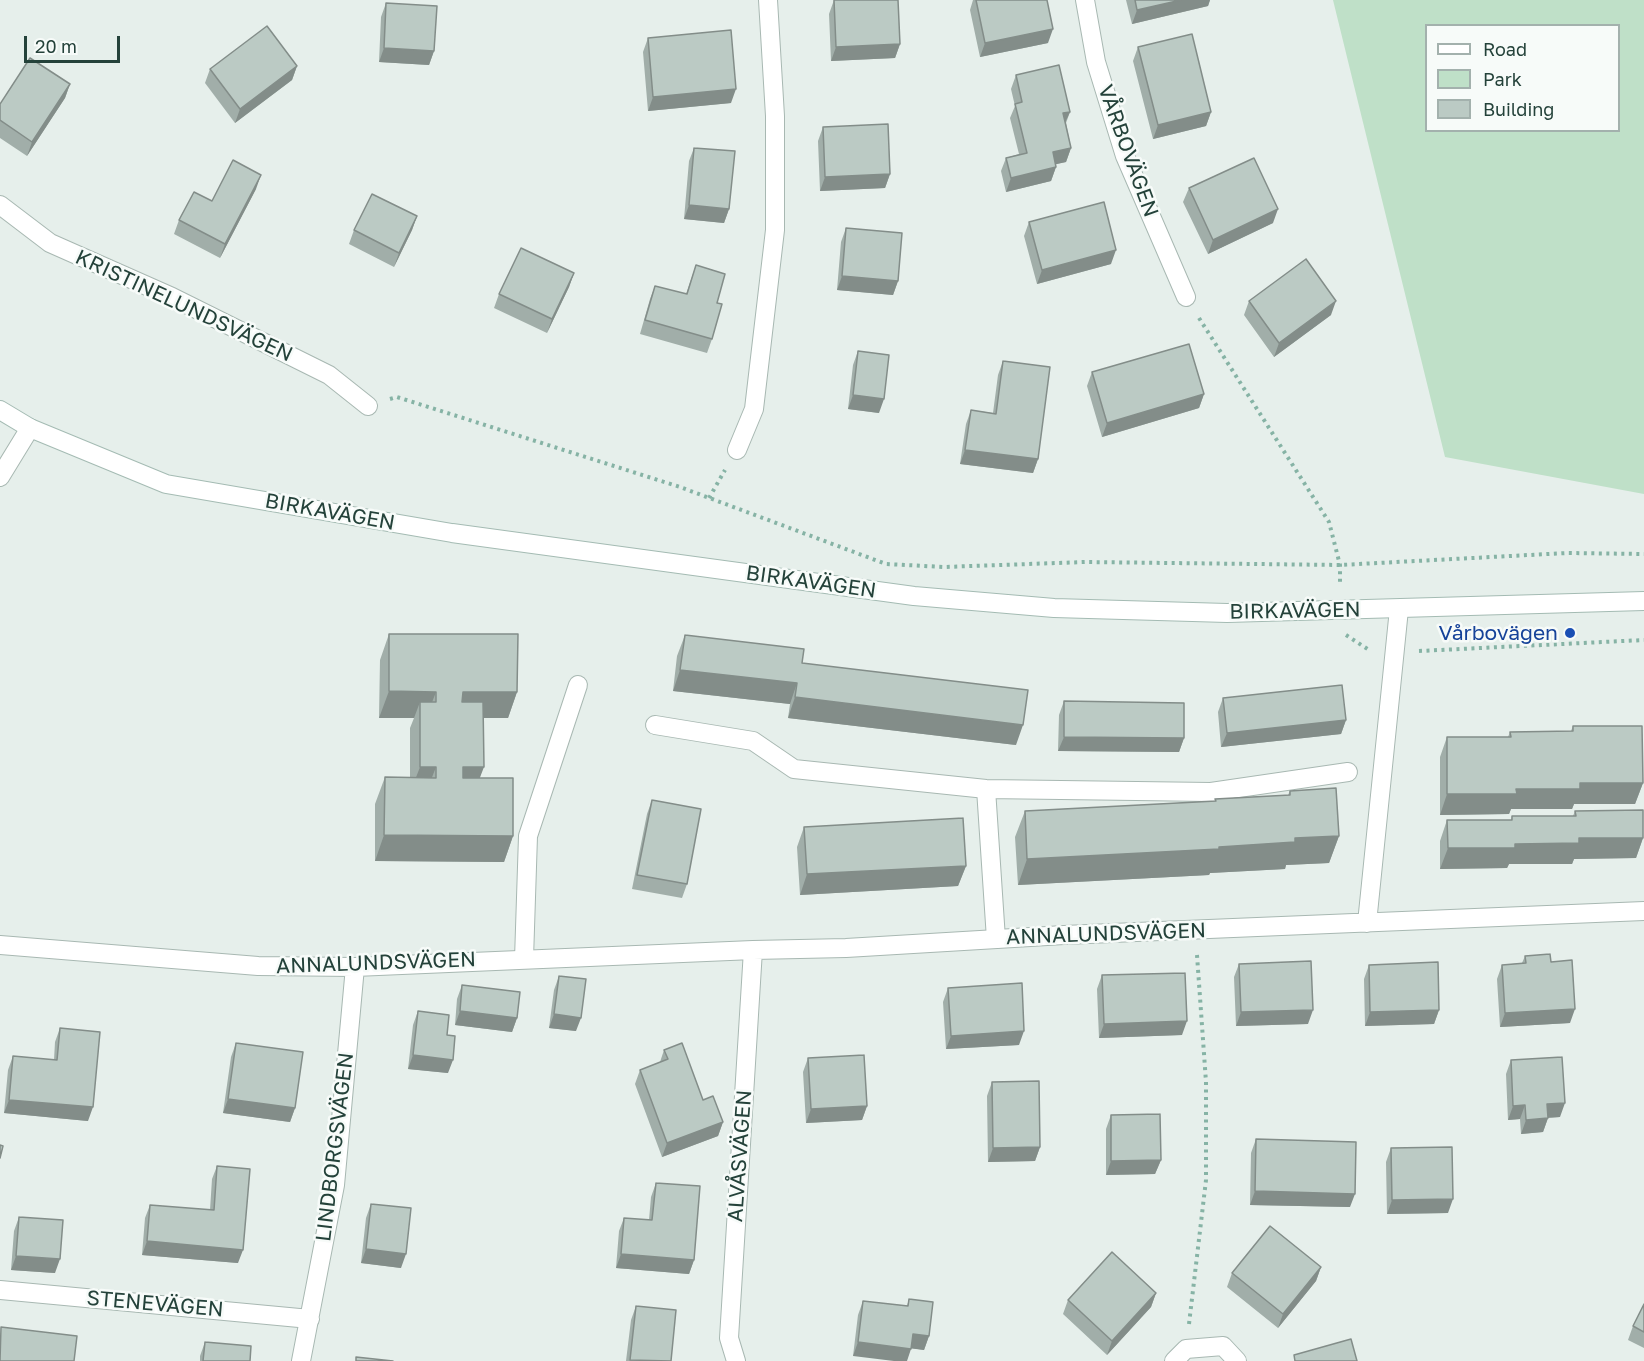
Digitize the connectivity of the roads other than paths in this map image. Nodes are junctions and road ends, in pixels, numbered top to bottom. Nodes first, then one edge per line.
1 (768, 0) edge
2 (1085, 0) edge
3 (0, 205) edge
4 (1186, 297) road end
5 (368, 406) road end
6 (0, 410) edge
7 (30, 428) junction
8 (737, 450) road end
9 (0, 477) edge
10 (1644, 601) edge
11 (1399, 609) junction
12 (578, 685) dead end
13 (655, 725) dead end
14 (1348, 772) dead end
15 (986, 789) junction
16 (1644, 911) edge
17 (1367, 923) junction
18 (996, 939) junction
19 (0, 945) edge
20 (753, 950) junction
21 (524, 959) junction
22 (355, 967) junction
23 (0, 1290) edge
24 (310, 1319) junction
25 (1180, 1355) edge
26 (301, 1361) edge
27 (736, 1361) edge
28 (1237, 1361) edge

1 - 8 street
2 - 4 street, VÅRBOVÄGEN
3 - 5 street, KRISTINELUNDSVÄGEN
6 - 7 street, BIRKAVÄGEN
7 - 9 street
7 - 11 street, BIRKAVÄGEN
10 - 11 street, BIRKAVÄGEN
11 - 17 street
12 - 21 street
13 - 15 street
14 - 15 street
15 - 18 street
16 - 17 street, ANNALUNDSVÄGEN
17 - 18 street, ANNALUNDSVÄGEN
18 - 20 street, ANNALUNDSVÄGEN
19 - 22 street, ANNALUNDSVÄGEN
20 - 21 street, ANNALUNDSVÄGEN
20 - 27 street, ALVÅSVÄGEN
21 - 22 street, ANNALUNDSVÄGEN
22 - 24 street, LINDBORGSVÄGEN
23 - 24 street, STENEVÄGEN
24 - 26 street, LINDBORGSVÄGEN
25 - 28 street

